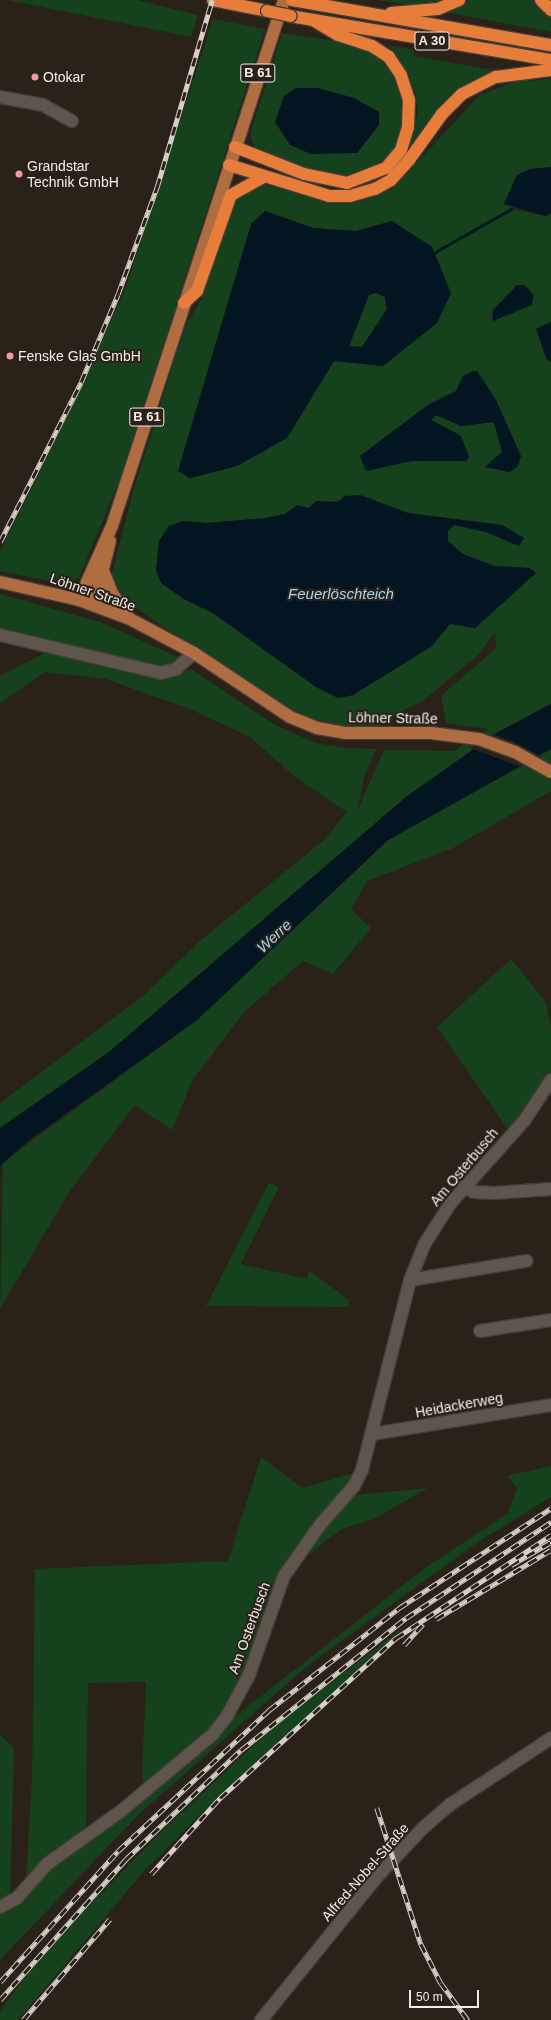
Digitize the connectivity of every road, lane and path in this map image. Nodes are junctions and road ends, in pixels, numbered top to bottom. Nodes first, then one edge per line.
1 (213, 0) edge
2 (284, 0) edge
3 (293, 0) edge
4 (460, 0) edge
5 (541, 0) edge
6 (551, 10) edge
7 (360, 13) junction
8 (313, 20) junction
9 (551, 45) edge
10 (551, 60) edge
11 (551, 70) edge
12 (0, 98) edge
13 (72, 121) dead end
14 (235, 147) junction
15 (229, 165) junction
16 (263, 177) junction
17 (184, 304) junction
18 (112, 526) junction
19 (104, 573) junction
20 (0, 582) edge
21 (79, 600) junction
22 (94, 605) junction
23 (130, 619) junction
24 (0, 635) edge
25 (194, 653) junction
26 (551, 772) edge
27 (551, 1080) edge
28 (463, 1187) junction
29 (551, 1189) edge
30 (526, 1260) dead end
31 (410, 1280) junction
32 (551, 1320) edge
33 (480, 1331) dead end
34 (551, 1405) edge
35 (372, 1434) junction
36 (551, 1738) edge
37 (0, 1907) edge
38 (261, 2020) edge

1 - 8 highway, A 30, bridge
2 - 14 main road, B 61
3 - 7 highway, A 30
4 - 7 highway
5 - 6 highway
7 - 9 highway, A 30
8 - 10 highway, A 30
8 - 14 highway
11 - 16 highway
12 - 13 street
14 - 15 main road, B 61
15 - 16 highway
15 - 17 main road, B 61
16 - 17 highway
17 - 18 main road, B 61
18 - 19 main road, B 61
18 - 21 main road, B 61
19 - 22 main road, B 61
19 - 23 main road
20 - 21 main road, Löhner Straße
21 - 22 main road, Löhner Straße
22 - 23 main road, Löhner Straße
23 - 25 main road, Löhner Straße
24 - 25 street
25 - 26 main road, Löhner Straße
27 - 28 street, Am Osterbusch
28 - 29 street
28 - 31 street, Am Osterbusch
30 - 31 street
31 - 35 street, Am Osterbusch
32 - 33 street
34 - 35 street, Heidackerweg
35 - 37 street, Am Osterbusch
36 - 38 street, Alfred-Nobel-Straße

